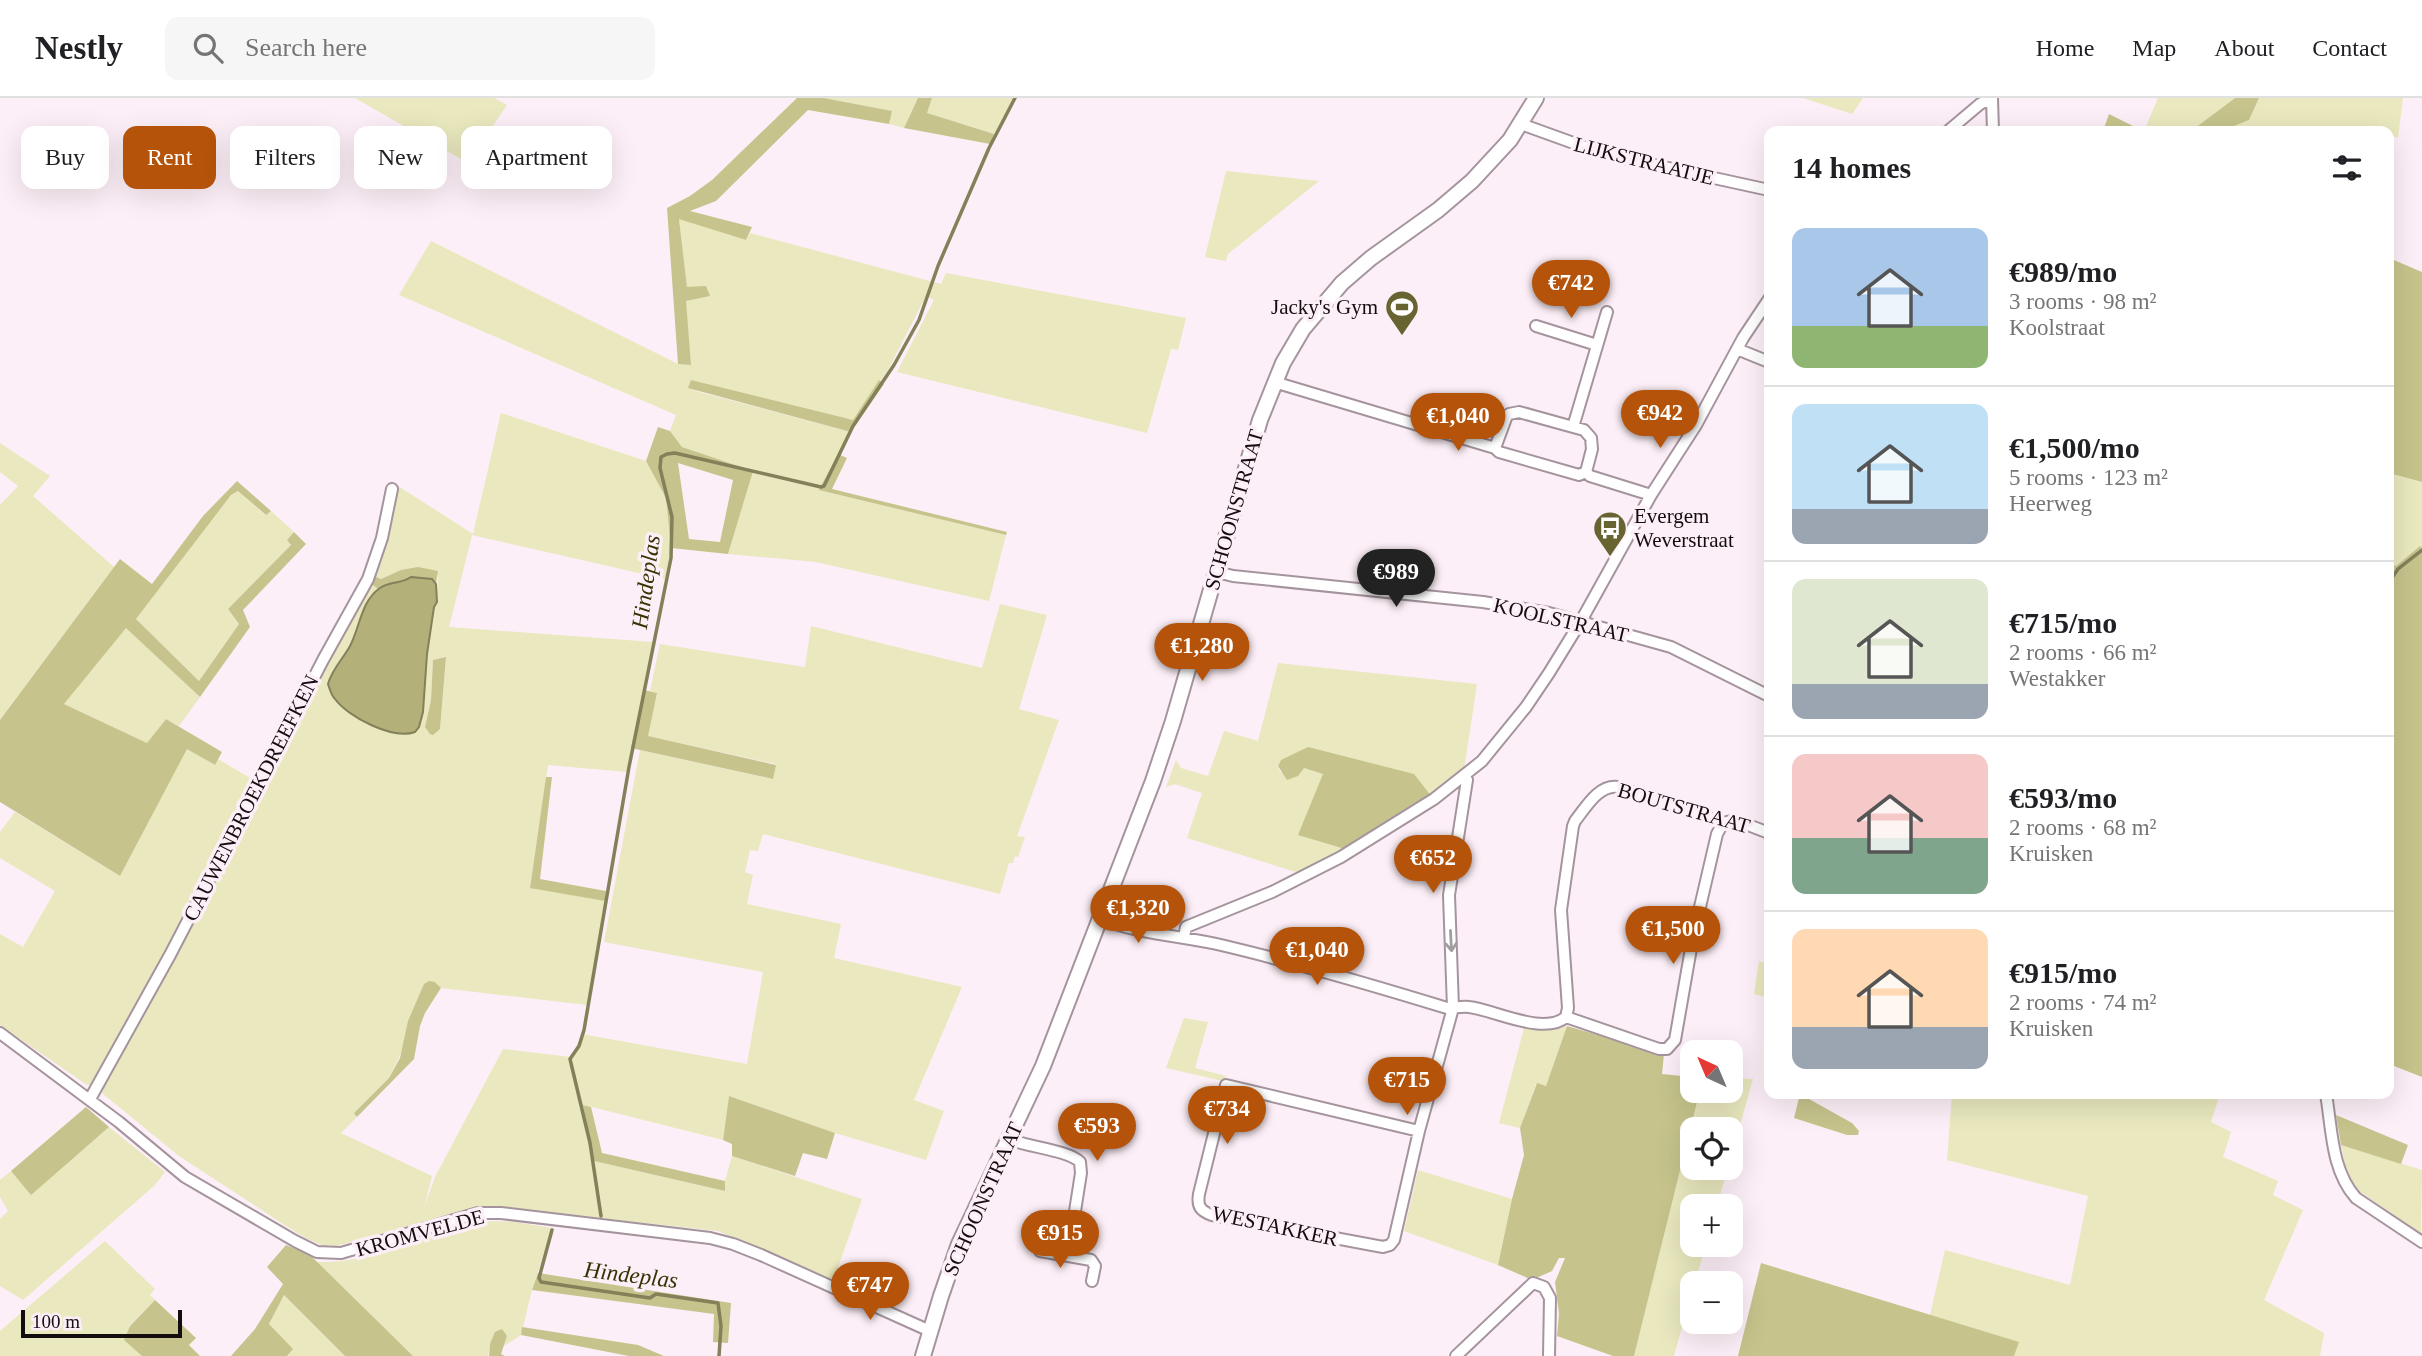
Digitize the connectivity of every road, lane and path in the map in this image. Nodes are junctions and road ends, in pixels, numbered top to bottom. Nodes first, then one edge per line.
1 (1536, 98) edge
2 (1992, 99) edge
3 (1521, 124) junction
4 (1954, 126) edge
5 (1993, 126) edge
6 (1764, 189) edge
7 (1764, 307) edge
8 (1607, 312) dead end
9 (1536, 326) dead end
10 (1597, 345) junction
11 (1737, 349) junction
12 (1764, 360) edge
13 (1274, 383) junction
14 (1573, 427) junction
15 (1494, 448) junction
16 (1586, 472) junction
17 (392, 489) dead end
18 (1651, 495) junction
19 (1217, 572) junction
20 (1581, 621) junction
21 (1764, 694) edge
22 (1465, 777) junction
23 (1723, 823) junction
24 (1764, 831) edge
25 (1101, 919) junction
26 (1184, 937) junction
27 (1454, 1008) junction
28 (1566, 1017) junction
29 (0, 1033) edge
30 (2327, 1099) edge
31 (90, 1100) junction
32 (1419, 1131) junction
33 (1009, 1139) junction
34 (2422, 1242) edge
35 (1040, 1251) dead end
36 (1068, 1256) junction
37 (1092, 1280) dead end
38 (930, 1331) junction
39 (923, 1356) edge
40 (1456, 1356) edge
41 (1549, 1356) edge

1 - 3 street, SCHOONSTRAAT
2 - 4 street
2 - 5 street
3 - 6 street, LIJKSTRAATJE
3 - 13 street, SCHOONSTRAAT
7 - 11 street
8 - 10 street
9 - 10 street
10 - 14 street
11 - 12 street
11 - 18 street
13 - 15 street
13 - 19 street, SCHOONSTRAAT
14 - 15 street
14 - 16 street
15 - 16 street
16 - 18 street
17 - 31 street, CAUWENBROEKDREEFKEN
18 - 20 street
19 - 20 street, KOOLSTRAAT
19 - 25 street, SCHOONSTRAAT
20 - 21 street, KOOLSTRAAT
20 - 22 street
22 - 26 street
22 -> 27 street
23 - 24 street, BOUTSTRAAT
23 - 28 street
23 - 28 street, BOUTSTRAAT
25 - 26 street
25 - 33 street, SCHOONSTRAAT
26 - 27 street
27 - 28 street
27 - 32 street
29 - 31 street, KROMVELDE
30 - 34 street
31 - 38 street, KROMVELDE
32 - 32 street, WESTAKKER
33 - 36 street
33 - 38 street, SCHOONSTRAAT
35 - 36 street
36 - 37 street
38 - 39 street, SCHOONSTRAAT
40 - 41 street

